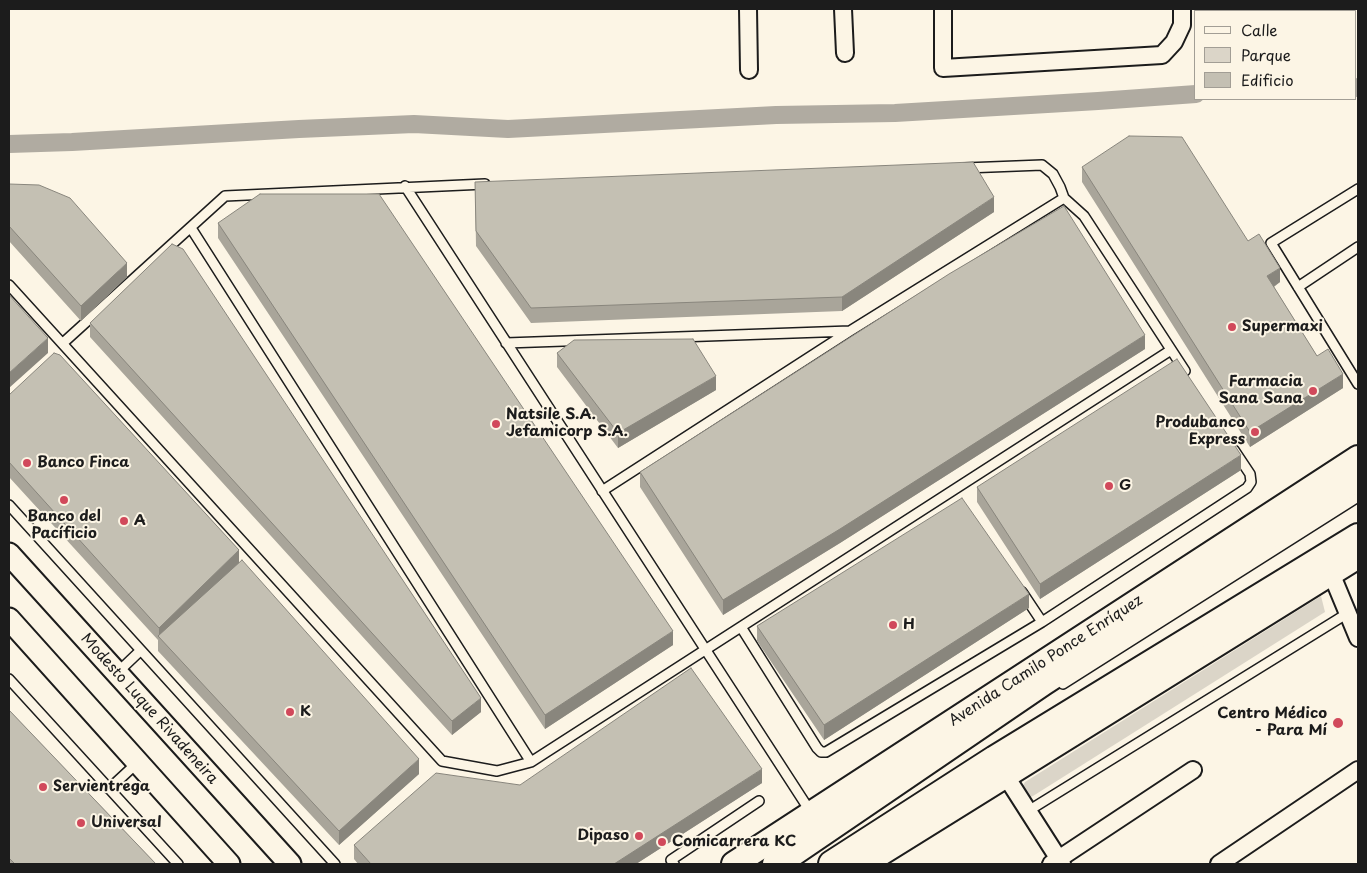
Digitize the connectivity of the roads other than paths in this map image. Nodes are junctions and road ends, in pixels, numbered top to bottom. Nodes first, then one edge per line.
1 (748, 9) edge
2 (843, 9) edge
3 (943, 9) edge
4 (1182, 9) edge
5 (845, 53) dead end
6 (749, 70) dead end
7 (952, 168) edge
8 (495, 183) edge
9 (405, 186) junction
10 (1358, 189) edge
11 (1064, 198) junction
12 (191, 228) junction
13 (1358, 247) edge
14 (9, 285) edge
15 (1298, 287) junction
16 (850, 332) junction
17 (63, 343) junction
18 (506, 343) junction
19 (1171, 350) junction
20 (1192, 383) edge
21 (1358, 384) edge
22 (1229, 441) edge
23 (1358, 458) edge
24 (1358, 477) edge
25 (956, 489) junction
26 (602, 491) junction
27 (961, 497) edge
28 (1358, 497) edge
29 (9, 505) edge
30 (1354, 546) edge
31 (9, 554) edge
32 (1292, 572) junction
33 (1330, 573) junction
34 (1015, 580) edge
35 (1348, 613) junction
36 (9, 618) edge
37 (1042, 622) junction
38 (741, 628) junction
39 (1358, 638) edge
40 (1104, 642) junction
41 (706, 650) junction
42 (140, 651) junction
43 (1062, 651) junction
44 (117, 673) junction
45 (9, 679) edge
46 (1051, 684) junction
47 (1016, 711) dead end
48 (989, 718) junction
49 (1046, 750) joint
50 (138, 762) junction
51 (531, 762) junction
52 (891, 762) junction
53 (1000, 767) junction
54 (1193, 770) dead end
55 (1358, 770) edge
56 (109, 789) junction
57 (759, 800) dead end
58 (1028, 812) junction
59 (812, 814) junction
60 (893, 845) joint
61 (670, 863) edge
62 (1057, 863) edge
63 (178, 864) edge
64 (229, 864) edge
65 (290, 864) edge
66 (335, 864) edge
67 (734, 864) edge
68 (776, 864) edge
69 (832, 864) edge
70 (863, 864) edge
71 (1219, 864) edge

1 - 6 street
2 - 5 street
3 - 4 street
7 - 11 lane
8 - 9 lane
9 - 12 lane
9 - 18 lane
10 - 15 lane
11 - 16 lane
11 - 19 lane
12 - 17 lane
12 - 51 lane
13 - 15 lane
14 - 17 lane
15 - 21 lane
16 - 18 lane
16 - 26 lane
17 - 51 lane
18 - 26 lane
19 - 20 lane
19 - 25 lane
22 - 37 lane
23 - 43 main road, Avenida Camilo Ponce Enríquez
24 - 40 main road, Avenida Camilo Ponce Enríquez
25 - 27 lane
25 - 38 lane
26 - 41 lane
28 - 46 lane, Avenida Camilo Ponce Enríquez
29 - 42 lane
30 - 32 main road
30 - 33 main road
31 - 44 street, Modesto Luque Rivadeneira
32 - 33 main road
32 - 53 main road
33 - 35 street
33 - 49 main road
34 - 37 lane
35 - 39 street
35 - 58 lane
36 - 50 street
37 - 38 lane
38 - 41 lane
40 - 43 main road
40 - 46 main road, Avenida Camilo Ponce Enríquez
41 - 51 lane
41 - 59 lane
42 - 44 lane
42 - 66 lane
43 - 46 main road
43 - 52 main road, Avenida Camilo Ponce Enríquez
44 - 65 street, Modesto Luque Rivadeneira
45 - 56 lane
46 - 48 main road, Avenida Camilo Ponce Enríquez
47 - 48 lane, Avenida Camilo Ponce Enríquez
48 - 52 main road
48 - 68 main road, Avenida Camilo Ponce Enríquez
49 - 53 main road
50 - 56 lane
50 - 64 street
52 - 59 main road, Avenida Camilo Ponce Enríquez
53 - 58 street
53 - 60 main road
53 - 69 main road
54 - 62 street
55 - 71 street
56 - 63 lane
57 - 61 lane
58 - 62 street
59 - 67 main road, Avenida Camilo Ponce Enríquez
60 - 70 main road

